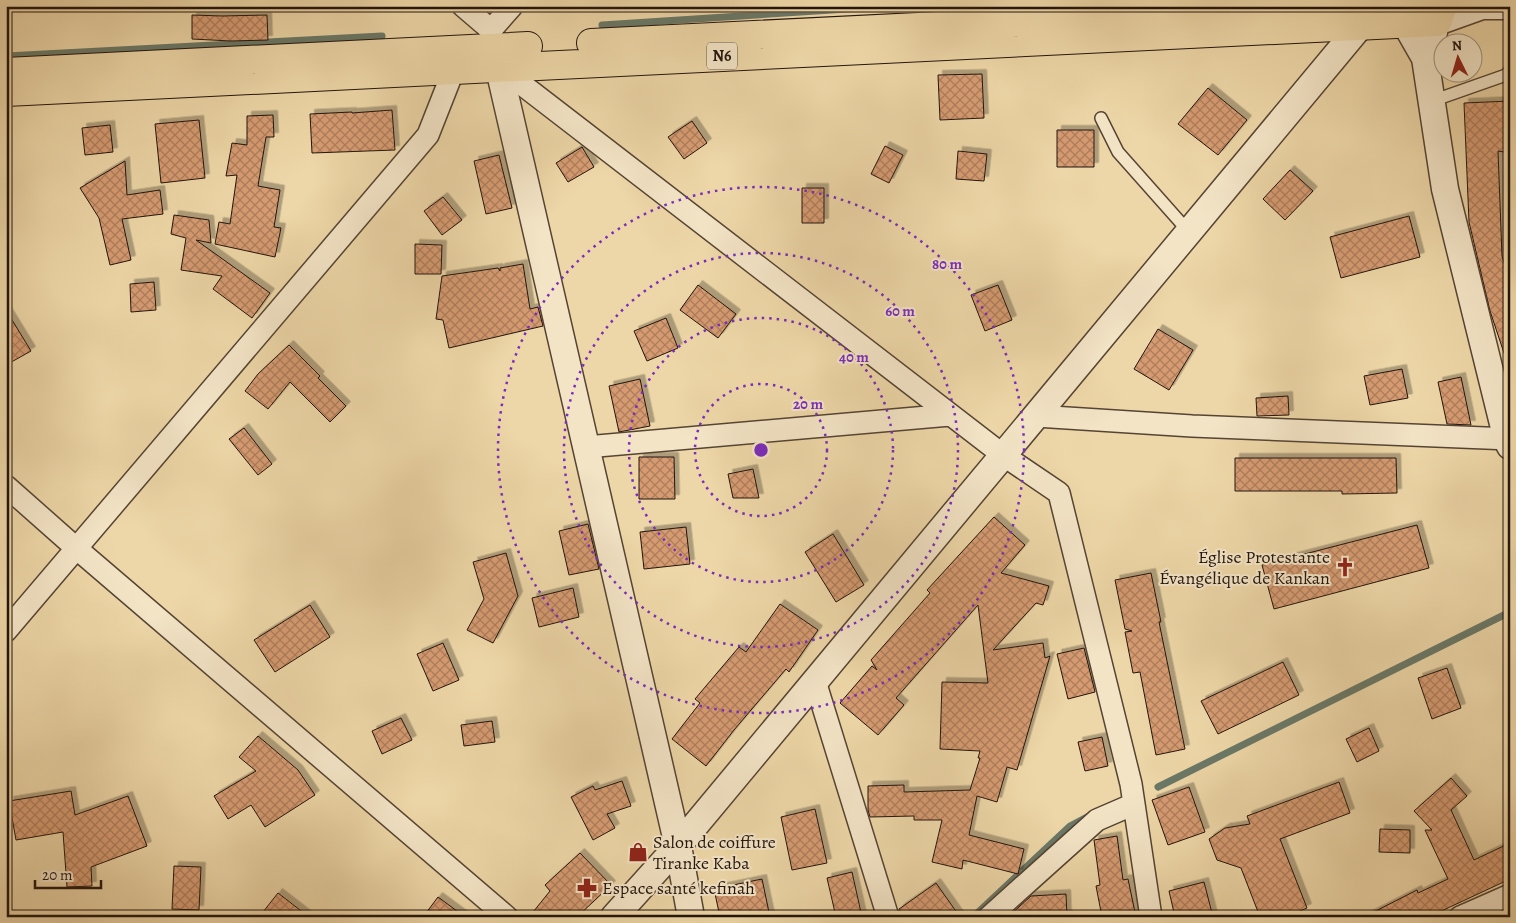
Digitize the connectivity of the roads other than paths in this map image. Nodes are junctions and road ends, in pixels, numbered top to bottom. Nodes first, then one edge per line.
1 (463, 6) edge
2 (487, 6) edge
3 (512, 6) edge
4 (1506, 6) edge
5 (1476, 7) edge
6 (1440, 14) edge
7 (1407, 15) edge
8 (1355, 16) edge
9 (494, 48) junction
10 (1425, 58) junction
11 (454, 69) junction
12 (1510, 70) edge
13 (6, 72) edge
14 (6, 92) edge
15 (1432, 101) junction
16 (1101, 118) dead end
17 (1189, 232) junction
18 (950, 415) junction
19 (1036, 416) junction
20 (1509, 442) edge
21 (586, 447) junction
22 (1003, 455) junction
23 (6, 486) edge
24 (76, 548) junction
25 (6, 631) edge
26 (815, 681) junction
27 (1134, 804) junction
28 (678, 846) junction
29 (1510, 895) edge
30 (507, 917) edge
31 (614, 917) edge
32 (691, 917) edge
33 (888, 917) edge
34 (990, 917) edge
35 (1152, 917) edge
36 (1460, 917) edge

1 - 9 street
2 - 9 street
3 - 9 street
4 - 5 street
5 - 6 street
6 - 7 highway, N6
6 - 10 street
7 - 8 highway, N6
7 - 10 street
8 - 9 highway, N6
8 - 17 street
9 - 11 highway, N6
9 - 13 highway, N6
9 - 18 street
9 - 21 street
10 - 15 street
11 - 14 highway, N6
11 - 24 street
12 - 15 lane
15 - 20 street
16 - 17 lane
17 - 19 street
18 - 21 street
18 - 22 street
19 - 20 street
19 - 22 street
21 - 28 street
22 - 26 street
22 - 27 street
23 - 24 street
24 - 25 street
24 - 30 street
26 - 28 street
26 - 33 street
27 - 34 street
27 - 35 street
28 - 31 street
28 - 32 street
29 - 36 street

